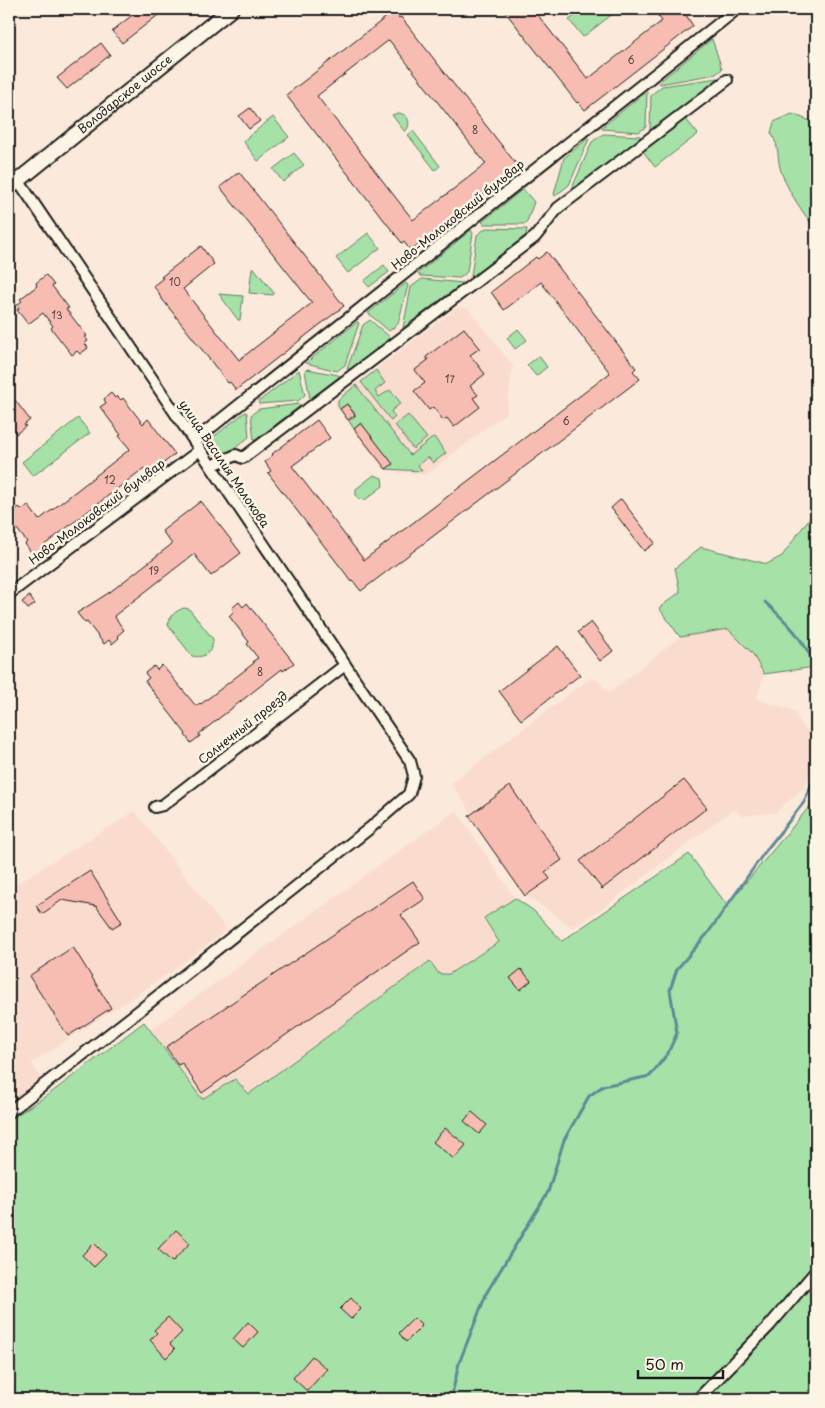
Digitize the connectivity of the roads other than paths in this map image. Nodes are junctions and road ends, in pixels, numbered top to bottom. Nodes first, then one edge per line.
1 (231, 9) edge
2 (737, 9) edge
3 (727, 80) dead end
4 (13, 184) edge
5 (197, 446) junction
6 (211, 466) junction
7 (9, 594) edge
8 (345, 665) junction
9 (156, 807) dead end
10 (9, 1112) edge
11 (816, 1271) edge
12 (698, 1399) edge

1 - 4 main road, Володарское шоссе
2 - 5 street, Ново-Молоковский бульвар
3 - 6 street
4 - 5 street, улица Василия Молокова
5 - 6 street, улица Василия Молокова
5 - 7 street, Ново-Молоковский бульвар
6 - 8 street, улица Василия Молокова
8 - 9 street, Солнечный проезд
8 - 10 street, улица Василия Молокова
11 - 12 street

